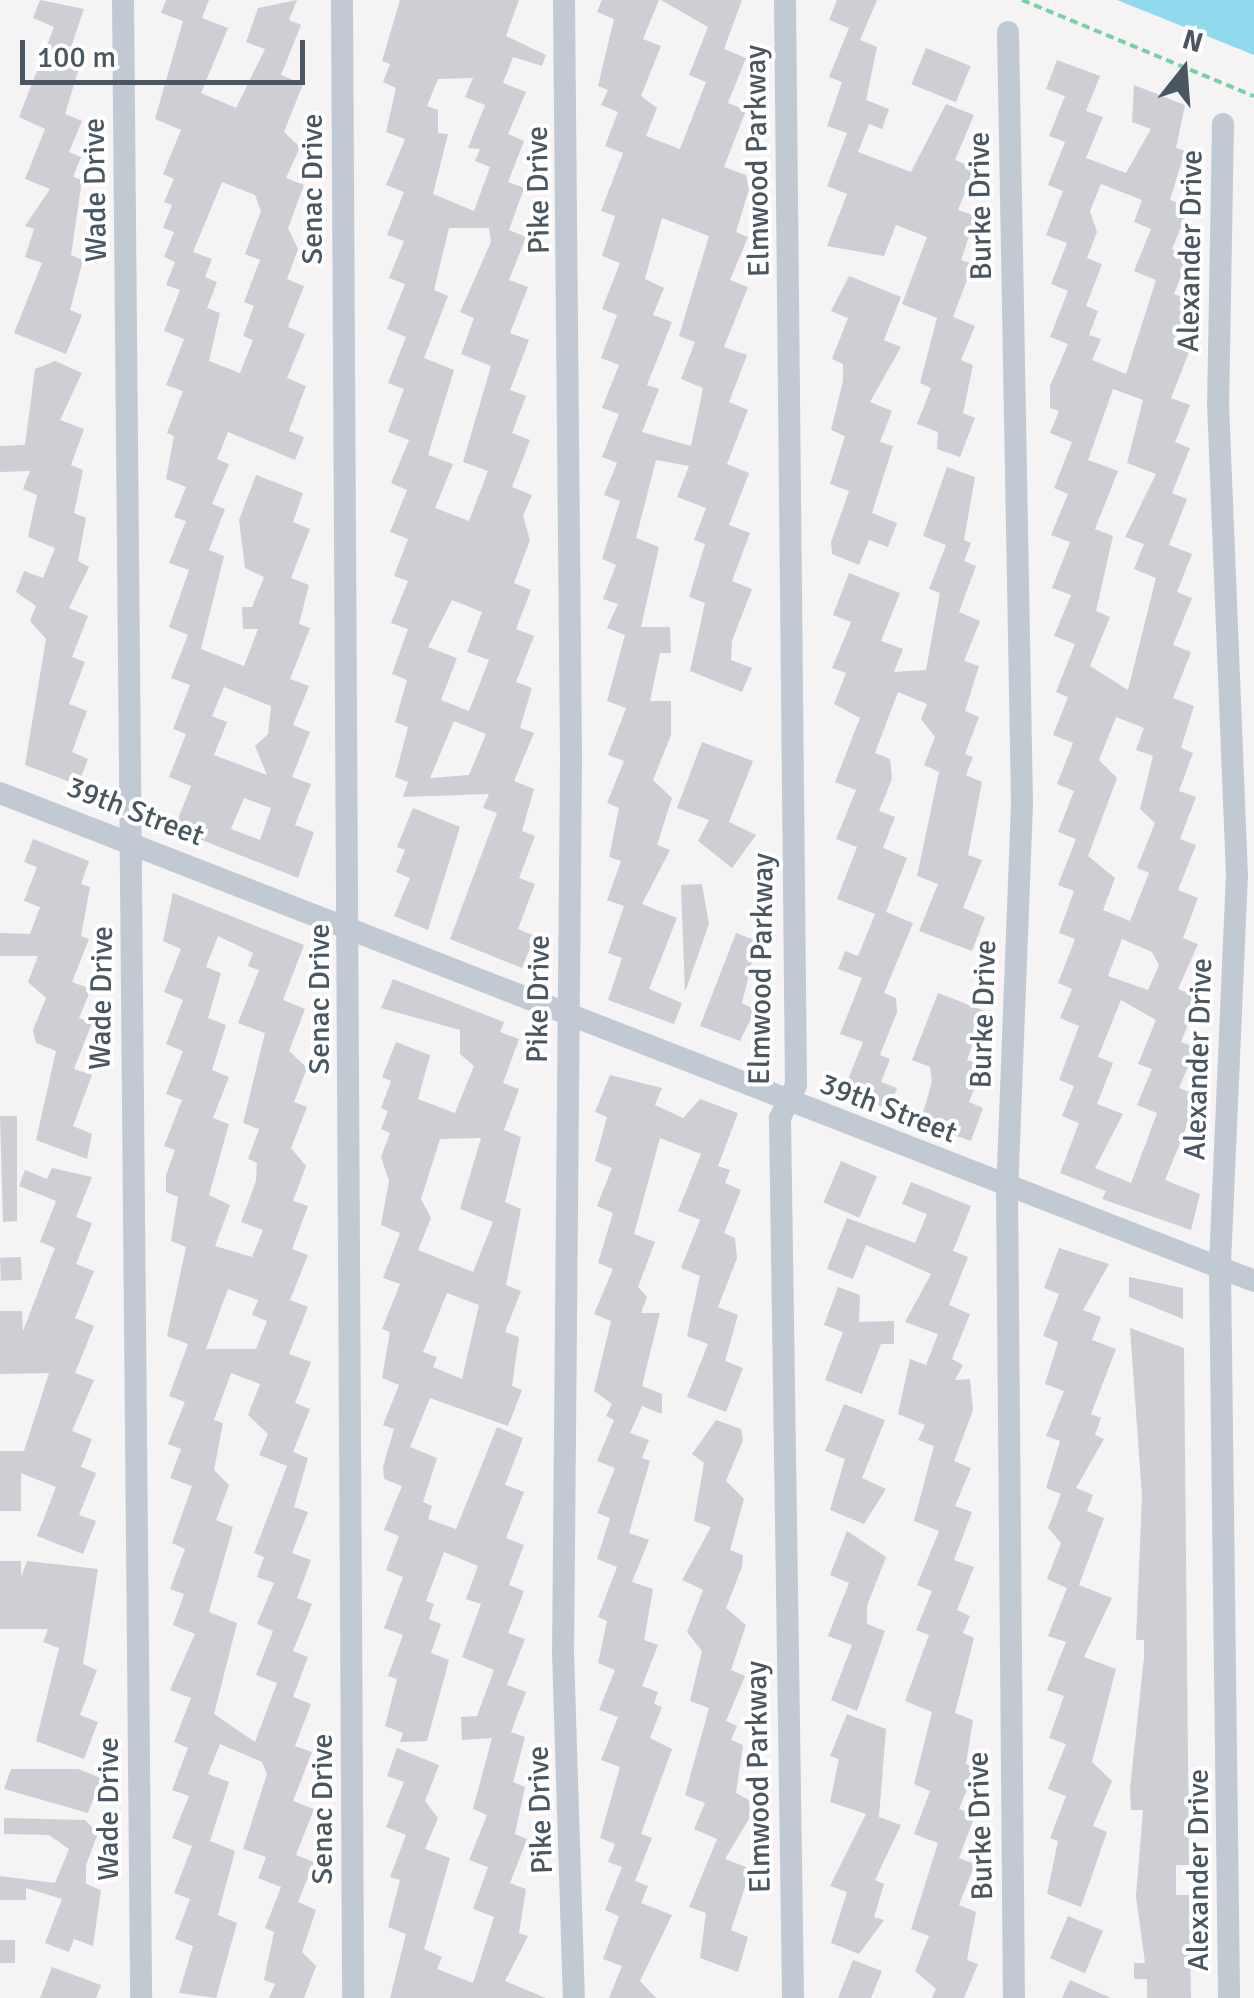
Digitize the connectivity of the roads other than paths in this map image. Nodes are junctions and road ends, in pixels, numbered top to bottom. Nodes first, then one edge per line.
1 (123, 0) edge
2 (342, 0) edge
3 (564, 0) edge
4 (784, 0) edge
5 (1008, 32) dead end
6 (1223, 124) dead end
7 (0, 793) edge
8 (136, 844) junction
9 (350, 928) junction
10 (568, 1014) junction
11 (788, 1103) junction
12 (1006, 1187) junction
13 (1220, 1268) junction
14 (1254, 1281) edge
15 (141, 1998) edge
16 (353, 1998) edge
17 (574, 1998) edge
18 (792, 1998) edge
19 (1014, 1998) edge
20 (1229, 1998) edge

1 - 8 street, Wade Drive
2 - 9 street, Senac Drive
3 - 10 street, Pike Drive
4 - 11 street, Elmwood Parkway
5 - 12 street, Burke Drive
6 - 13 street, Alexander Drive
7 - 8 street, 39th Street
8 - 9 street, 39th Street
8 - 15 street, Wade Drive
9 - 10 street, 39th Street
9 - 16 street, Senac Drive
10 - 11 street, 39th Street
10 - 17 street, Pike Drive
11 - 12 street, 39th Street
11 - 18 street, Elmwood Parkway
12 - 13 street, 39th Street
12 - 19 street, Burke Drive
13 - 14 street, 39th Street
13 - 20 street, Alexander Drive

